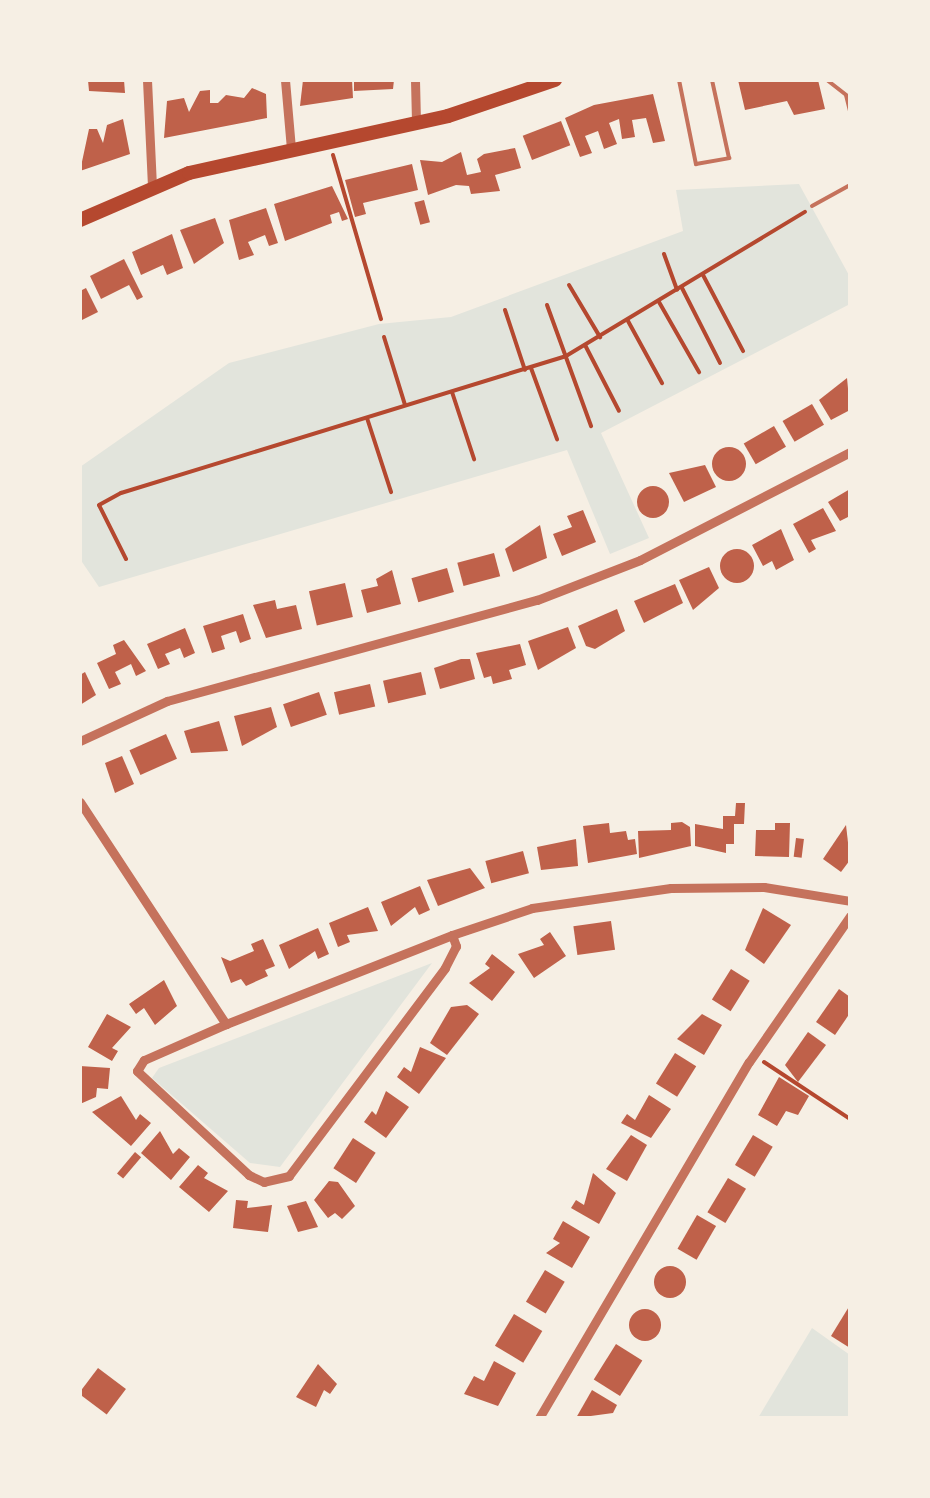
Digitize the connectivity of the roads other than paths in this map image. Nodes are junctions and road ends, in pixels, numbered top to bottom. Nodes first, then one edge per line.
1 (147, 80) edge
2 (285, 80) edge
3 (416, 80) edge
4 (555, 80) edge
5 (679, 80) edge
6 (712, 80) edge
7 (827, 80) edge
8 (850, 111) edge
9 (416, 122) junction
10 (291, 148) junction
11 (850, 185) edge
12 (152, 186) junction
13 (812, 206) road end
14 (80, 220) edge
15 (850, 452) edge
16 (80, 741) edge
17 (80, 802) edge
18 (850, 901) edge
19 (850, 916) edge
20 (452, 934) junction
21 (226, 1024) junction
22 (540, 1418) edge

1 - 12 street
2 - 10 street
3 - 9 street
4 - 9 highway
5 - 6 lane
7 - 8 lane
9 - 10 highway
10 - 12 highway
11 - 13 lane
12 - 14 highway
15 - 16 street
17 - 21 street
18 - 20 street
19 - 22 street
20 - 21 street
20 - 21 street

